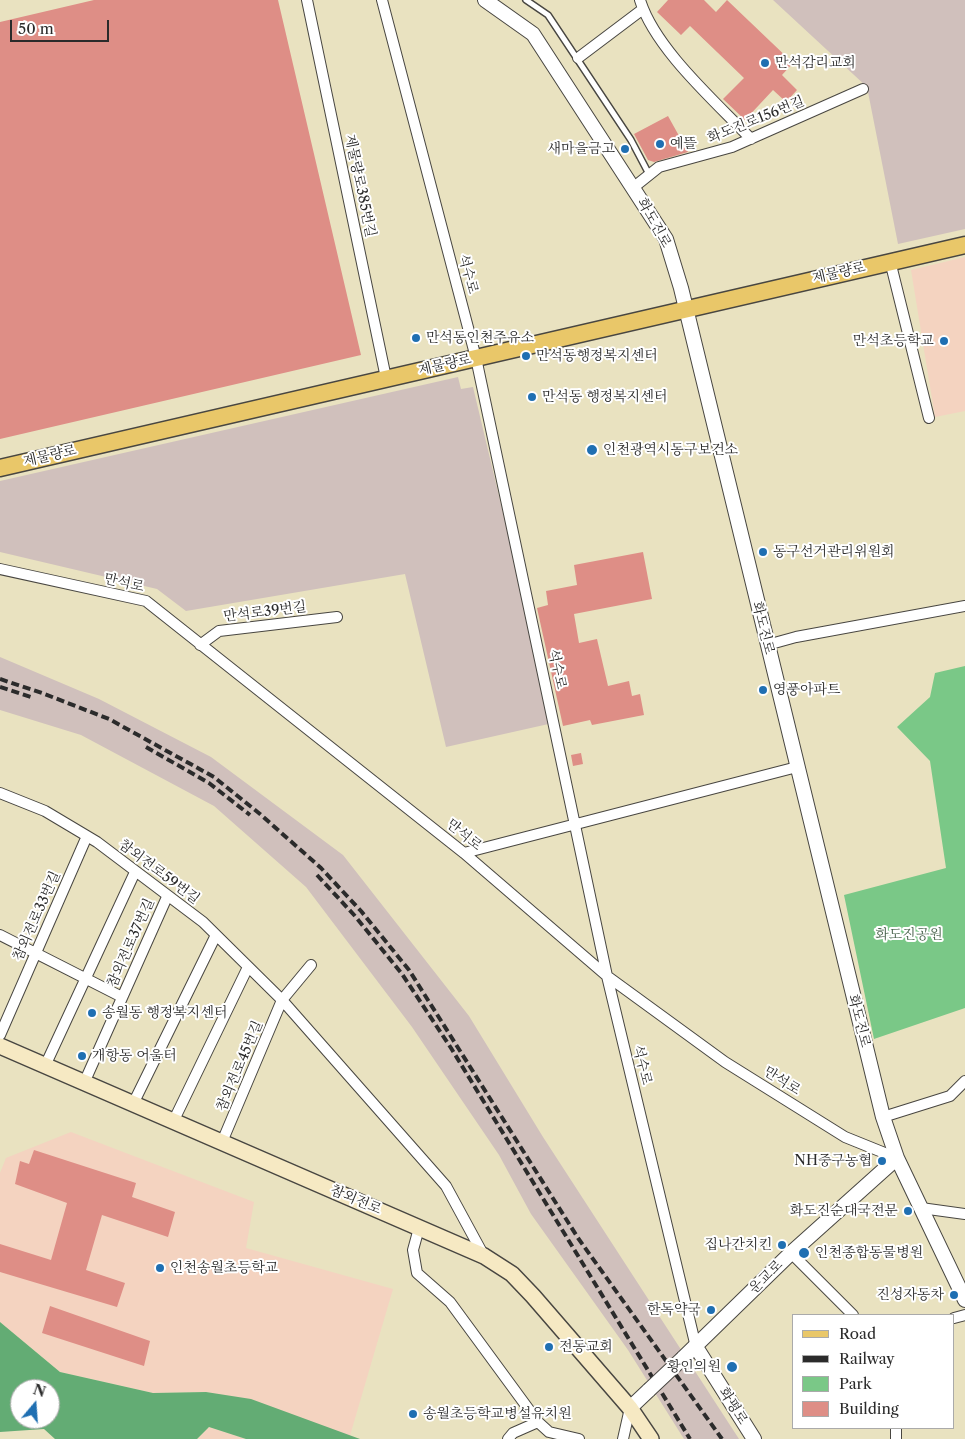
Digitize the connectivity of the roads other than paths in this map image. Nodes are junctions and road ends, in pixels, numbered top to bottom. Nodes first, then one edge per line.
1 (307, 0) edge
2 (382, 0) edge
3 (485, 0) edge
4 (526, 0) edge
5 (641, 5) edge
6 (578, 58) junction
7 (863, 89) dead end
8 (751, 140) junction
9 (650, 176) junction
10 (634, 187) junction
11 (965, 245) edge
12 (890, 261) junction
13 (686, 309) junction
14 (476, 358) junction
15 (386, 378) junction
16 (929, 418) dead end
17 (0, 468) edge
18 (0, 570) edge
19 (965, 606) edge
20 (337, 616) dead end
21 (200, 645) junction
22 (767, 645) junction
23 (798, 767) junction
24 (0, 794) edge
25 (576, 825) junction
26 (88, 836) junction
27 (464, 853) junction
28 (135, 872) junction
29 (167, 897) junction
30 (0, 935) edge
31 (216, 935) junction
32 (35, 954) junction
33 (248, 966) junction
34 (311, 966) dead end
35 (607, 976) junction
36 (86, 980) junction
37 (122, 997) junction
38 (282, 1000) junction
39 (0, 1035) edge
40 (0, 1046) edge
41 (45, 1066) junction
42 (965, 1081) edge
43 (84, 1083) junction
44 (133, 1104) junction
45 (883, 1117) junction
46 (174, 1122) junction
47 (222, 1142) junction
48 (897, 1158) junction
49 (921, 1208) junction
50 (965, 1214) edge
51 (419, 1228) junction
52 (791, 1253) junction
53 (484, 1256) junction
54 (965, 1300) edge
55 (852, 1314) edge
56 (696, 1347) junction
57 (630, 1408) junction
58 (538, 1422) junction
59 (508, 1439) edge
60 (578, 1439) edge
61 (623, 1439) edge
62 (650, 1439) edge
63 (754, 1439) edge

1 - 15 street, 제물량로385번길
2 - 14 street, 석수로
3 - 10 street, 화도진로
4 - 6 lane
5 - 6 street
5 - 8 street
6 - 9 lane
7 - 8 street, 화도진로156번길
8 - 9 street, 화도진로156번길
9 - 10 street, 화도진로156번길
10 - 13 street, 화도진로
11 - 12 main road, 제물량로
12 - 13 main road, 제물량로
12 - 16 street
13 - 14 main road, 제물량로
13 - 22 street, 화도진로
14 - 15 main road, 제물량로
14 - 25 street, 석수로
15 - 17 main road, 제물량로
18 - 21 street, 만석로
19 - 22 street
20 - 21 street, 만석로39번길
21 - 27 street, 만석로
22 - 23 street, 화도진로
23 - 25 street
23 - 45 street, 화도진로
24 - 26 street, 참외전로59번길
25 - 27 street
25 - 35 street, 석수로
26 - 28 street, 참외전로59번길
26 - 32 street, 참외전로33번길
27 - 35 street, 만석로
28 - 29 street, 참외전로59번길
28 - 36 street
29 - 31 street, 참외전로59번길
29 - 37 street, 참외전로37번길
30 - 32 street
31 - 33 street, 참외전로59번길
31 - 44 street
32 - 36 street
32 - 39 street, 참외전로33번길
33 - 38 street, 참외전로59번길
33 - 46 street
34 - 38 street
35 - 48 street, 만석로
35 - 56 street, 석수로
36 - 37 street
36 - 41 street
37 - 43 street, 참외전로37번길
38 - 47 street, 참외전로45번길
38 - 53 street, 참외전로59번길
40 - 41 main road, 참외전로
41 - 43 main road, 참외전로
42 - 45 street
43 - 44 main road, 참외전로
44 - 46 main road, 참외전로
45 - 48 street, 화도진로
46 - 47 main road, 참외전로
47 - 51 main road, 참외전로
48 - 49 street, 화도진로
48 - 52 street, 운교로
49 - 50 street
49 - 54 street, 화도진로
51 - 53 main road, 참외전로
51 - 58 street
52 - 55 street
52 - 56 street, 운교로
53 - 57 main road, 참외전로
56 - 57 street, 운교로, bridge
56 - 63 street, 화평로
57 - 61 street
57 - 62 main road, 참외전로
58 - 59 street
58 - 60 street

